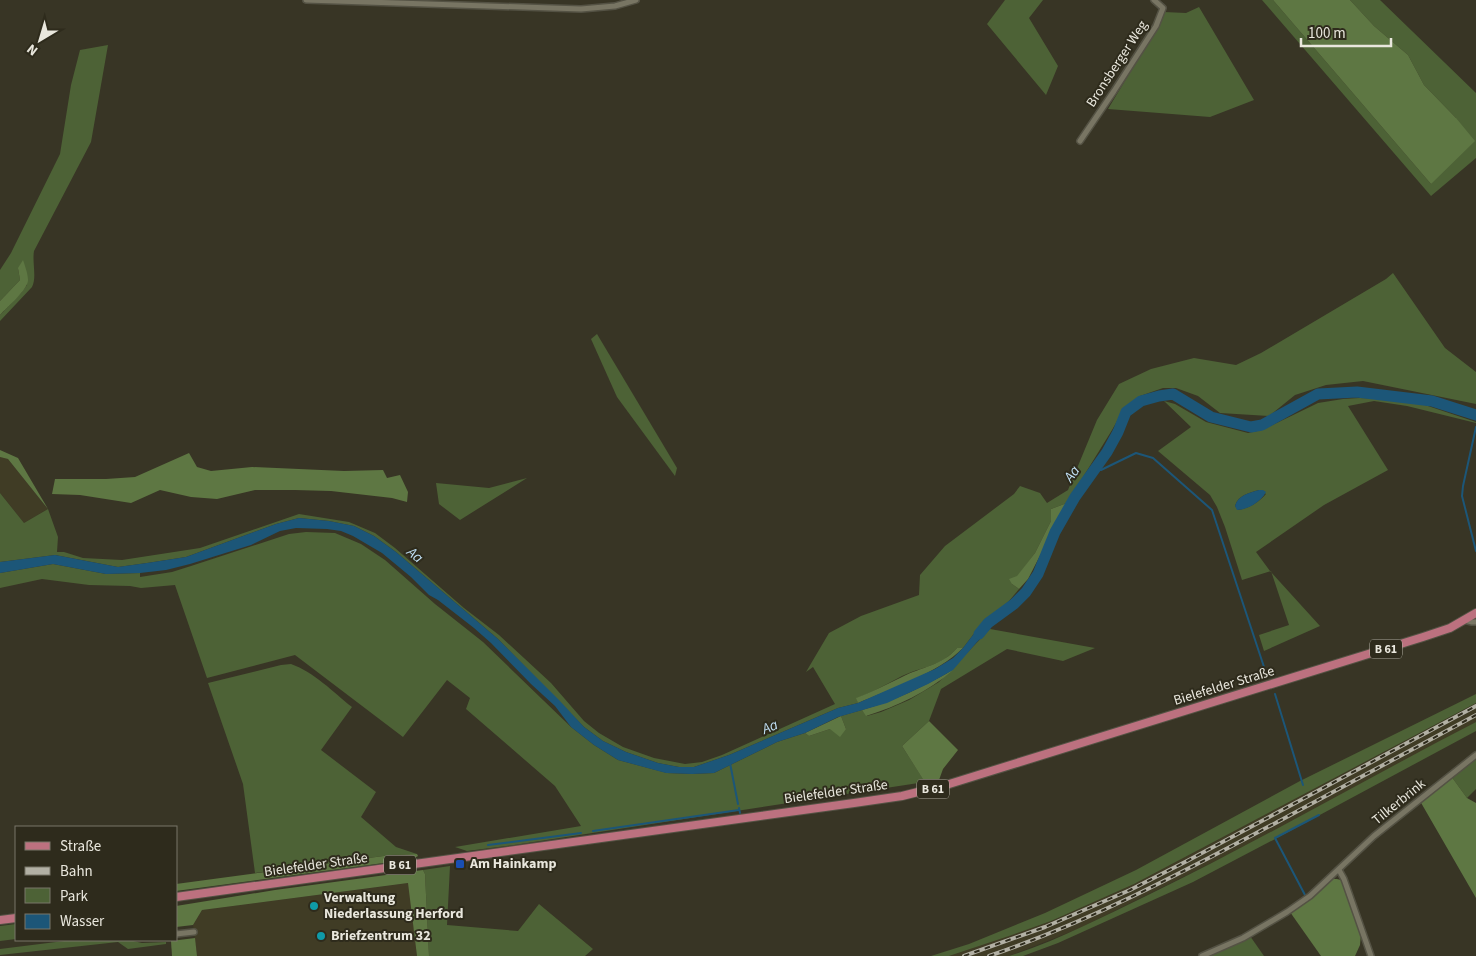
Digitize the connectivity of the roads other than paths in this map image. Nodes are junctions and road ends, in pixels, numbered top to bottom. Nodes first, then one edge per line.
1 (306, 0) edge
2 (636, 0) edge
3 (1154, 0) edge
4 (1080, 141) dead end
5 (1476, 613) edge
6 (1464, 620) junction
7 (1476, 622) edge
8 (1476, 755) edge
9 (1339, 870) junction
10 (178, 897) edge
11 (15, 918) edge
12 (0, 920) edge
13 (194, 932) dead end
14 (178, 934) edge
15 (1202, 956) edge
16 (1371, 956) edge

1 - 2 street
3 - 4 street, Bronsberger Weg
5 - 6 main road, Bielefelder Straße / B 61
6 - 7 street
6 - 10 main road, Bielefelder Straße / B 61
8 - 9 street, Tilkerbrink
9 - 15 street, Tilkerbrink
9 - 16 street
11 - 12 main road
13 - 14 street

